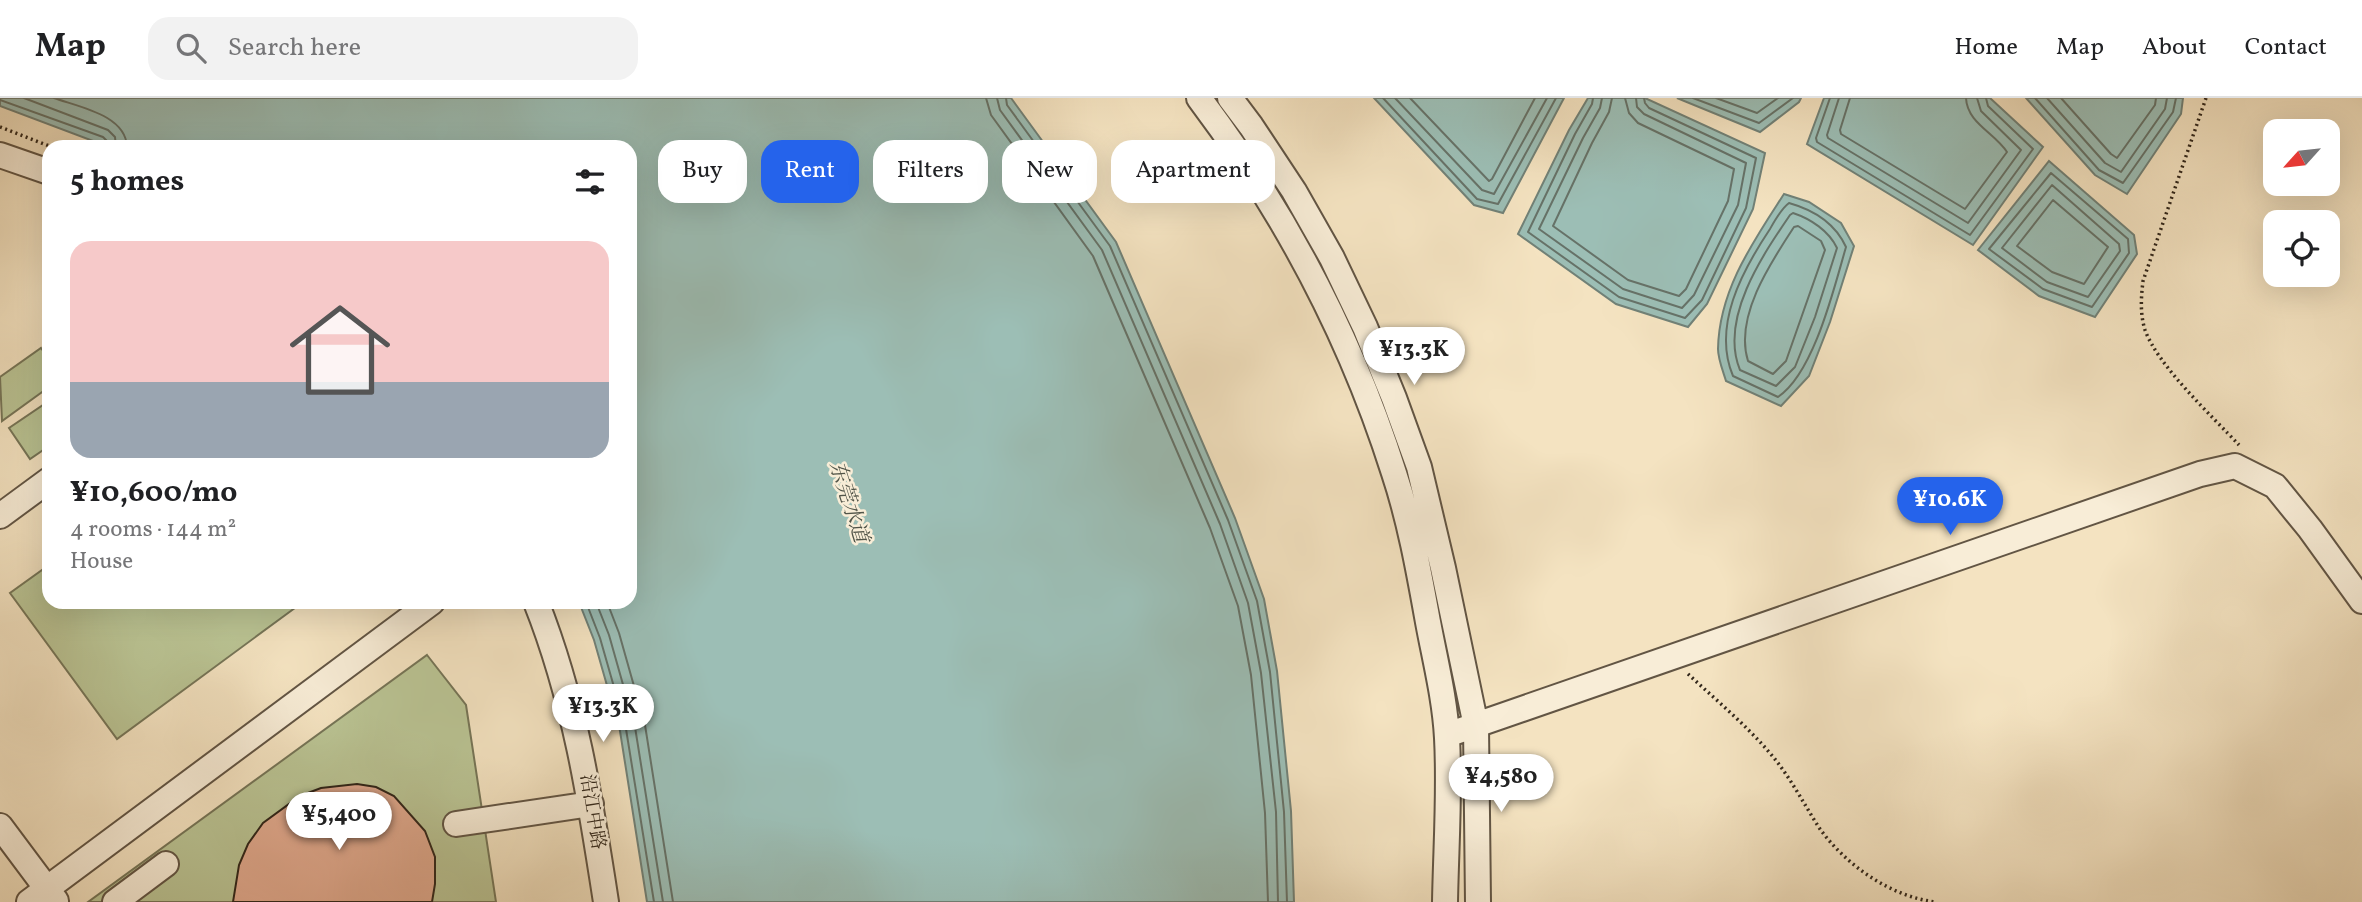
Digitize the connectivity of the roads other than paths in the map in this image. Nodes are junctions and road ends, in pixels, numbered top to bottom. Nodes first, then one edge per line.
1 (1199, 98) edge
2 (1230, 98) edge
3 (0, 155) edge
4 (42, 170) edge
5 (42, 485) edge
6 (0, 516) edge
7 (2362, 601) edge
8 (423, 609) edge
9 (538, 609) edge
10 (1476, 726) junction
11 (1447, 736) junction
12 (591, 804) junction
13 (456, 824) dead end
14 (0, 826) edge
15 (166, 864) dead end
16 (44, 898) edge
17 (116, 902) edge
18 (606, 902) edge
19 (1445, 902) edge
20 (1478, 902) edge

1 - 11 street
2 - 10 street
3 - 4 street
5 - 6 street
7 - 10 street
8 - 16 street
9 - 12 street, 沿江中路
10 - 11 street
10 - 20 street
11 - 19 street
12 - 13 street
12 - 18 street, 沿江中路
14 - 16 street
15 - 17 street

